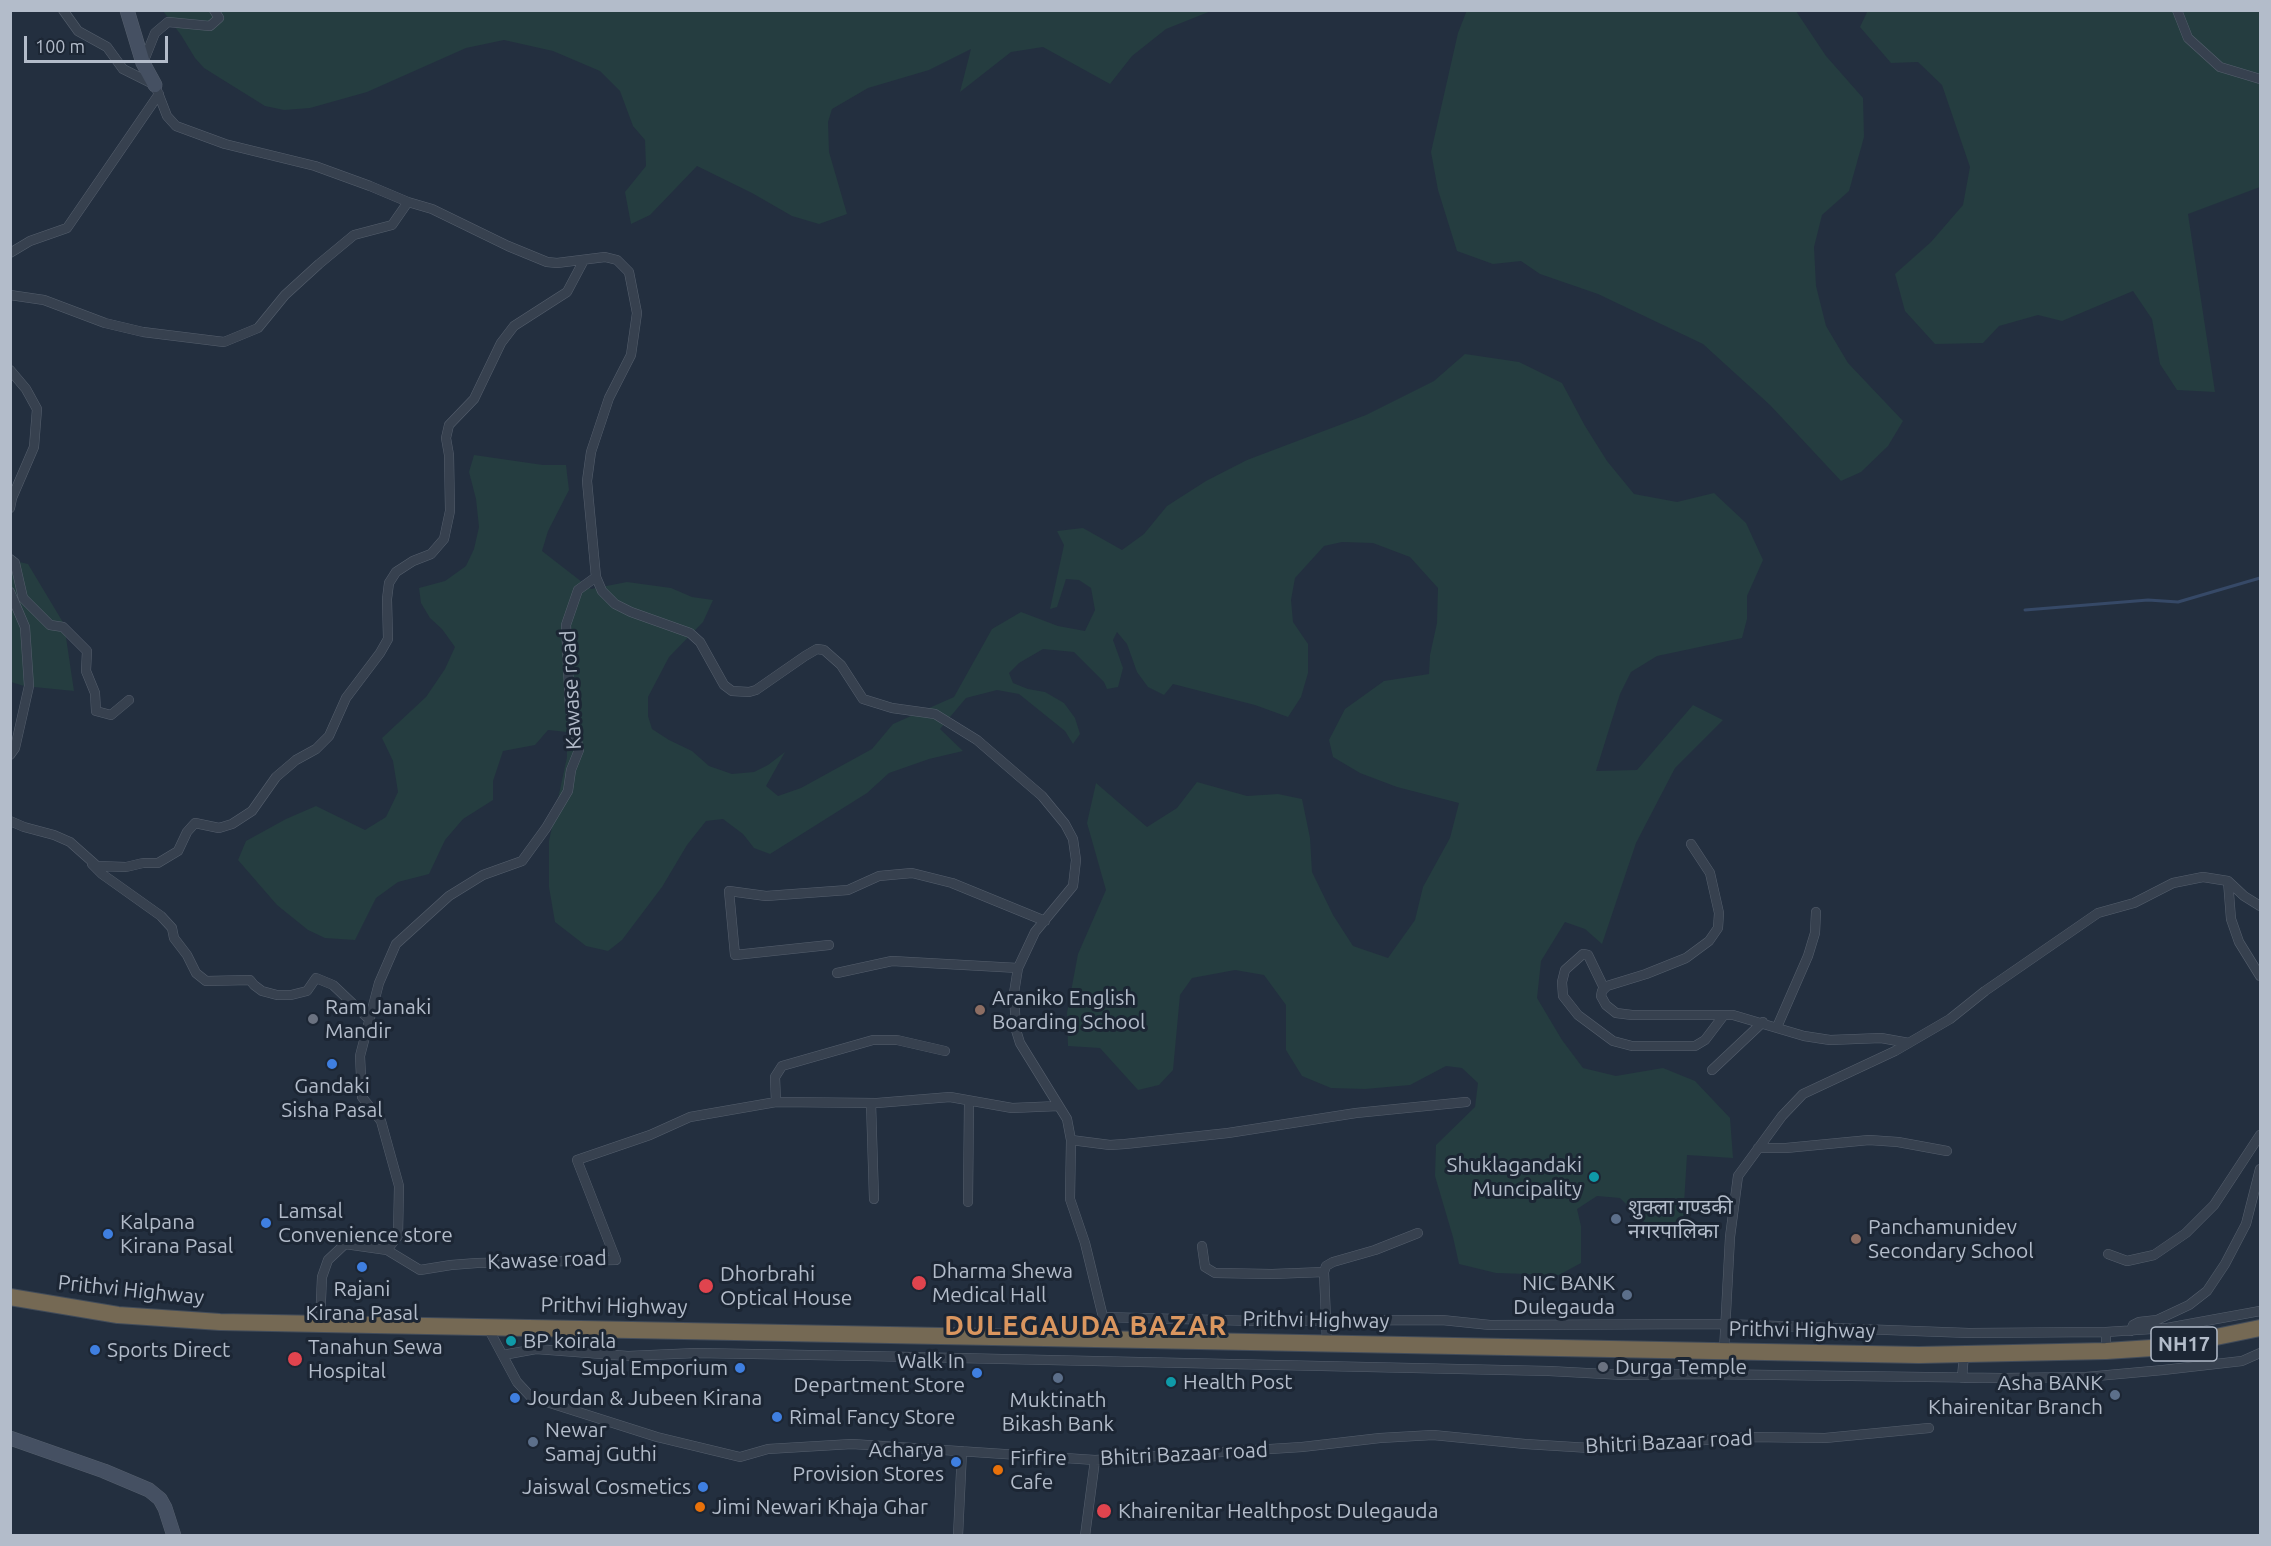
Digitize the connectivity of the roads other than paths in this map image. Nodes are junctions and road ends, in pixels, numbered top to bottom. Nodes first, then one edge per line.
1 (63, 10) edge
2 (127, 10) edge
3 (214, 10) edge
4 (2177, 10) edge
5 (143, 63) junction
6 (2260, 79) edge
7 (157, 90) junction
8 (408, 202) junction
9 (10, 253) edge
10 (584, 260) junction
11 (10, 295) edge
12 (10, 370) edge
13 (10, 508) edge
14 (10, 559) edge
15 (596, 577) junction
16 (10, 592) edge
17 (129, 700) dead end
18 (10, 755) edge
19 (10, 821) edge
20 (1691, 844) dead end
21 (92, 864) junction
22 (2228, 881) junction
23 (2260, 906) edge
24 (1816, 912) dead end
25 (1045, 921) junction
26 (829, 945) dead end
27 (1018, 968) junction
28 (837, 973) dead end
29 (2260, 976) edge
30 (1604, 988) junction
31 (1725, 1015) junction
32 (370, 1020) junction
33 (1764, 1022) junction
34 (1777, 1027) junction
35 (1909, 1043) junction
36 (945, 1051) dead end
37 (1712, 1070) dead end
38 (969, 1101) junction
39 (776, 1102) junction
40 (1466, 1102) dead end
41 (871, 1103) junction
42 (1059, 1106) junction
43 (2260, 1135) edge
44 (1071, 1140) junction
45 (1758, 1148) junction
46 (1947, 1151) dead end
47 (2260, 1169) edge
48 (874, 1199) dead end
49 (968, 1202) dead end
50 (1418, 1233) dead end
51 (1202, 1246) dead end
52 (387, 1250) junction
53 (2108, 1254) dead end
54 (1324, 1272) junction
55 (10, 1297) edge
56 (2260, 1311) edge
57 (1103, 1317) junction
58 (1327, 1320) junction
59 (320, 1323) junction
60 (1724, 1324) junction
61 (487, 1326) junction
62 (2260, 1328) edge
63 (2131, 1331) junction
64 (2106, 1332) junction
65 (1106, 1338) junction
66 (1327, 1342) junction
67 (1724, 1351) junction
68 (2106, 1351) junction
69 (2260, 1353) edge
70 (1964, 1354) junction
71 (503, 1355) junction
72 (1962, 1378) junction
73 (1929, 1428) dead end
74 (10, 1438) edge
75 (962, 1451) junction
76 (1095, 1460) junction
77 (174, 1536) edge
78 (958, 1536) edge
79 (1085, 1536) edge

1 - 7 street
2 - 5 street
3 - 5 street
4 - 6 street
5 - 7 street
7 - 8 street
7 - 9 street
8 - 10 street
8 - 11 street
10 - 15 street
10 - 21 street
12 - 13 street
14 - 17 street
15 - 25 street
15 - 32 street, Kawase road
16 - 18 street
19 - 21 street
20 - 30 street
21 - 32 street
22 - 23 street
22 - 29 street
22 - 35 street
24 - 34 street
25 - 26 street
25 - 27 street
27 - 28 street
27 - 42 street
30 - 31 street
30 - 31 street
31 - 33 street
32 - 52 street, Kawase road
33 - 34 street
33 - 37 street
34 - 35 street
35 - 45 street
36 - 39 street
38 - 41 street
38 - 42 street
38 - 49 street
39 - 41 street
39 - 52 street, Kawase road
40 - 44 street
41 - 48 street
42 - 44 street
43 - 53 street
44 - 57 street
45 - 46 street
45 - 60 street
47 - 63 street
50 - 54 street
51 - 54 street
52 - 59 street, Kawase road
54 - 58 street
55 - 59 highway, Prithvi Highway / NH17
56 - 63 street
57 - 58 street
57 - 65 street
58 - 60 street
58 - 66 street
59 - 61 highway, Prithvi Highway / NH17
60 - 64 street
60 - 67 street
61 - 65 highway, Prithvi Highway / NH17
61 - 71 street, Bhitri Bazaar road
62 - 68 highway, Prithvi Highway / NH17
63 - 64 street
64 - 68 street
65 - 66 highway, Prithvi Highway / NH17
66 - 67 highway, Prithvi Highway / NH17
67 - 70 highway, Prithvi Highway / NH17
68 - 70 highway, Prithvi Highway / NH17
69 - 72 street
70 - 72 street
71 - 72 street
71 - 75 street, Bhitri Bazaar road
73 - 76 street, Bhitri Bazaar road
74 - 77 street
75 - 76 street, Bhitri Bazaar road
75 - 78 street
76 - 79 street

